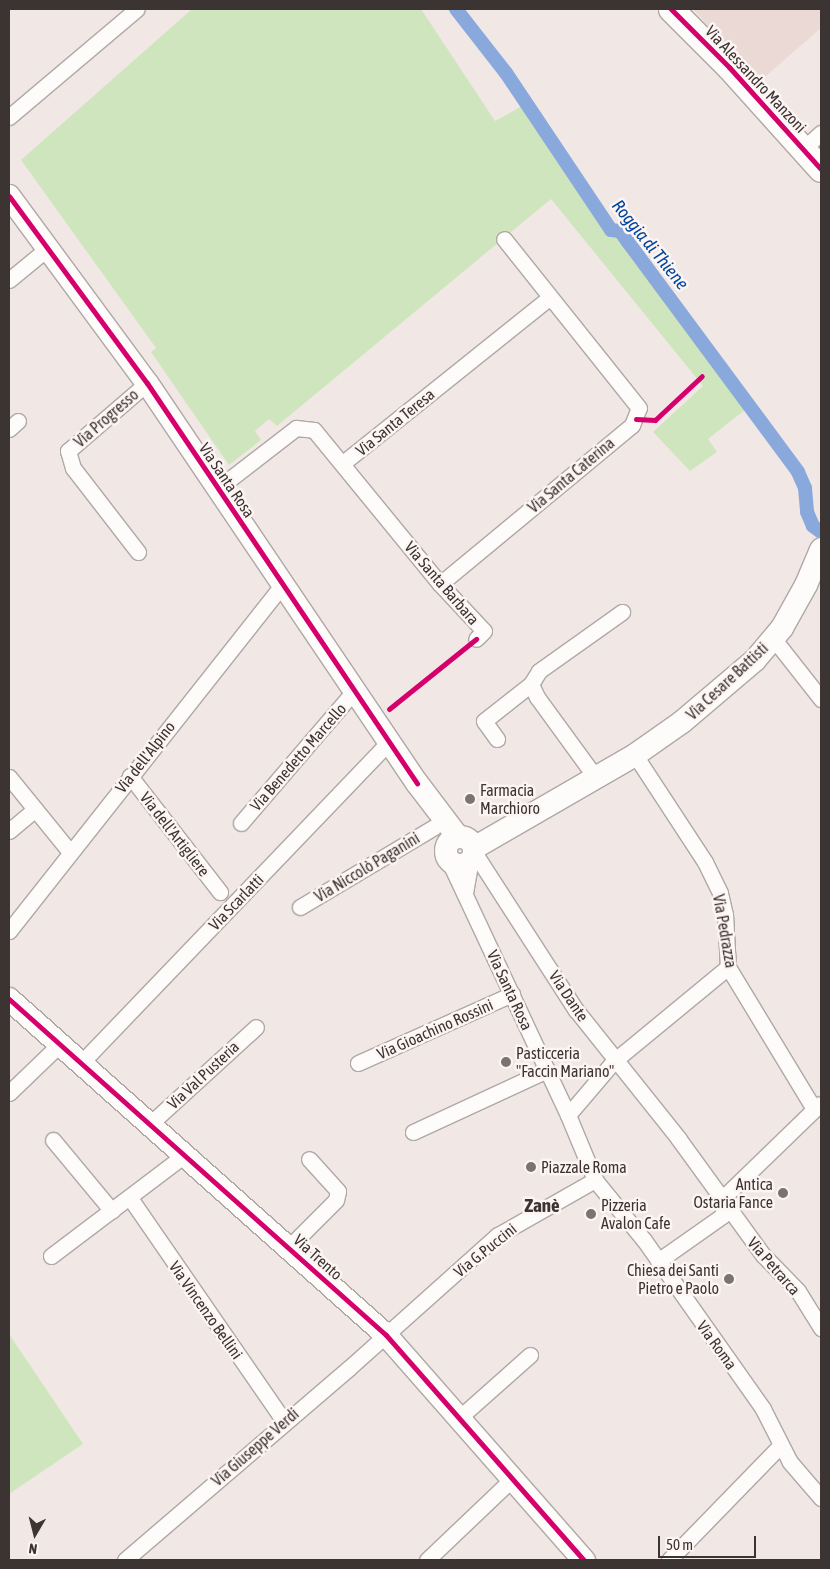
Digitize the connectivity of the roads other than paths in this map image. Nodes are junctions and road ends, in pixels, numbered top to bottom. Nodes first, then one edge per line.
1 (138, 9) edge
2 (671, 9) edge
3 (9, 117) edge
4 (812, 141) edge
5 (821, 169) edge
6 (9, 196) edge
7 (504, 239) dead end
8 (49, 247) junction
9 (9, 280) edge
10 (549, 298) junction
11 (147, 382) junction
12 (343, 463) junction
13 (217, 489) junction
14 (821, 549) edge
15 (138, 552) dead end
16 (283, 584) junction
17 (440, 584) junction
18 (622, 612) dead end
19 (773, 638) junction
20 (476, 639) dead end
21 (532, 684) junction
22 (354, 691) junction
23 (821, 699) edge
24 (497, 739) dead end
25 (389, 742) junction
26 (635, 755) junction
27 (130, 776) junction
28 (9, 777) edge
29 (596, 778) junction
30 (417, 783) junction
31 (35, 809) junction
32 (241, 823) dead end
33 (434, 827) junction
34 (9, 831) edge
35 (463, 850) junction
36 (70, 852) junction
37 (220, 892) dead end
38 (465, 893) junction
39 (300, 907) dead end
40 (9, 931) edge
41 (728, 967) junction
42 (512, 994) junction
43 (9, 999) edge
44 (256, 1027) dead end
45 (60, 1044) junction
46 (614, 1061) junction
47 (82, 1062) junction
48 (358, 1064) dead end
49 (547, 1070) junction
50 (9, 1093) edge
51 (817, 1106) edge
52 (568, 1115) junction
53 (151, 1124) junction
54 (413, 1132) dead end
55 (53, 1140) dead end
56 (186, 1154) junction
57 (309, 1159) dead end
58 (595, 1180) junction
59 (130, 1198) junction
60 (725, 1206) junction
61 (112, 1210) junction
62 (289, 1247) junction
63 (51, 1256) dead end
64 (658, 1261) junction
65 (821, 1328) edge
66 (386, 1335) junction
67 (530, 1355) dead end
68 (458, 1418) junction
69 (284, 1421) junction
70 (780, 1446) junction
71 (512, 1479) junction
72 (821, 1498) edge
73 (125, 1560) edge
74 (427, 1560) edge
75 (584, 1560) edge
76 (669, 1560) edge

1 - 3 street
2 - 4 main road, Via Alessandro Manzoni
4 - 5 main road, Via Alessandro Manzoni
6 - 8 street, Via Santa Rosa
7 - 10 street
8 - 9 street
8 - 11 street, Via Santa Rosa
10 - 12 street, Via Santa Teresa
10 - 17 street, Via Santa Caterina
11 - 13 street, Via Santa Rosa
11 - 15 street, Via Progresso
12 - 13 street, Via Santa Teresa
12 - 17 street, Via Santa Barbara
13 - 16 street, Via Santa Rosa
14 - 19 street, Via Cesare Battisti
16 - 22 street, Via Santa Rosa
16 - 27 street, Via dell'Alpino
17 - 20 street, Via Santa Barbara
18 - 21 street
19 - 23 street
19 - 26 street, Via Cesare Battisti
21 - 24 street
21 - 29 street
22 - 25 street, Via Santa Rosa
22 - 32 street, Via Benedetto Marcello
25 - 30 street, Via Santa Rosa
25 - 47 street, Via Scarlatti
26 - 29 street, Via Cesare Battisti
26 - 41 street, Via Pedrazza
27 - 36 street, Via dell'Alpino
27 - 37 street, Via dell'Artigliere
28 - 31 street
29 - 35 street, Via Cesare Battisti
30 - 33 street, Via Santa Rosa
30 - 35 street, Via Santa Rosa
31 - 34 street
31 - 36 street
33 - 35 street, Via Santa Rosa
33 - 39 street, Via Niccolò Paganini
35 - 38 street
35 - 38 street, Via Santa Rosa
35 - 46 street, Via Dante
36 - 40 street, Via dell'Alpino
38 - 42 street, Via Santa Rosa
41 - 46 street
41 - 51 street, Via Pedrazza
42 - 48 street, Via Gioachino Rossini
42 - 49 street, Via Santa Rosa
43 - 45 street, Via Trento
44 - 53 street, Via Val Pusteria
45 - 47 street, Via Trento
45 - 50 street
46 - 52 street
46 - 60 street, Via Dante
47 - 53 street, Via Trento
49 - 52 street, Via Santa Rosa
49 - 54 street
51 - 60 street
52 - 58 street, Via Roma
53 - 56 street, Via Trento
55 - 61 street
56 - 59 street
56 - 62 street, Via Trento
57 - 62 street
58 - 64 street, Via Roma
58 - 66 street, Via G.Puccini
59 - 61 street
59 - 69 street, Via Vincenzo Bellini
60 - 64 street
60 - 65 street, Via Petrarca
61 - 63 street
62 - 66 street, Via Trento
64 - 70 street, Via Roma
66 - 68 street, Via Trento
66 - 69 street, Via Giuseppe Verdi
67 - 68 street
68 - 71 street, Via Trento
69 - 73 street, Via Giuseppe Verdi
70 - 72 street, Via Roma
70 - 76 street
71 - 74 street
71 - 75 street, Via Trento

